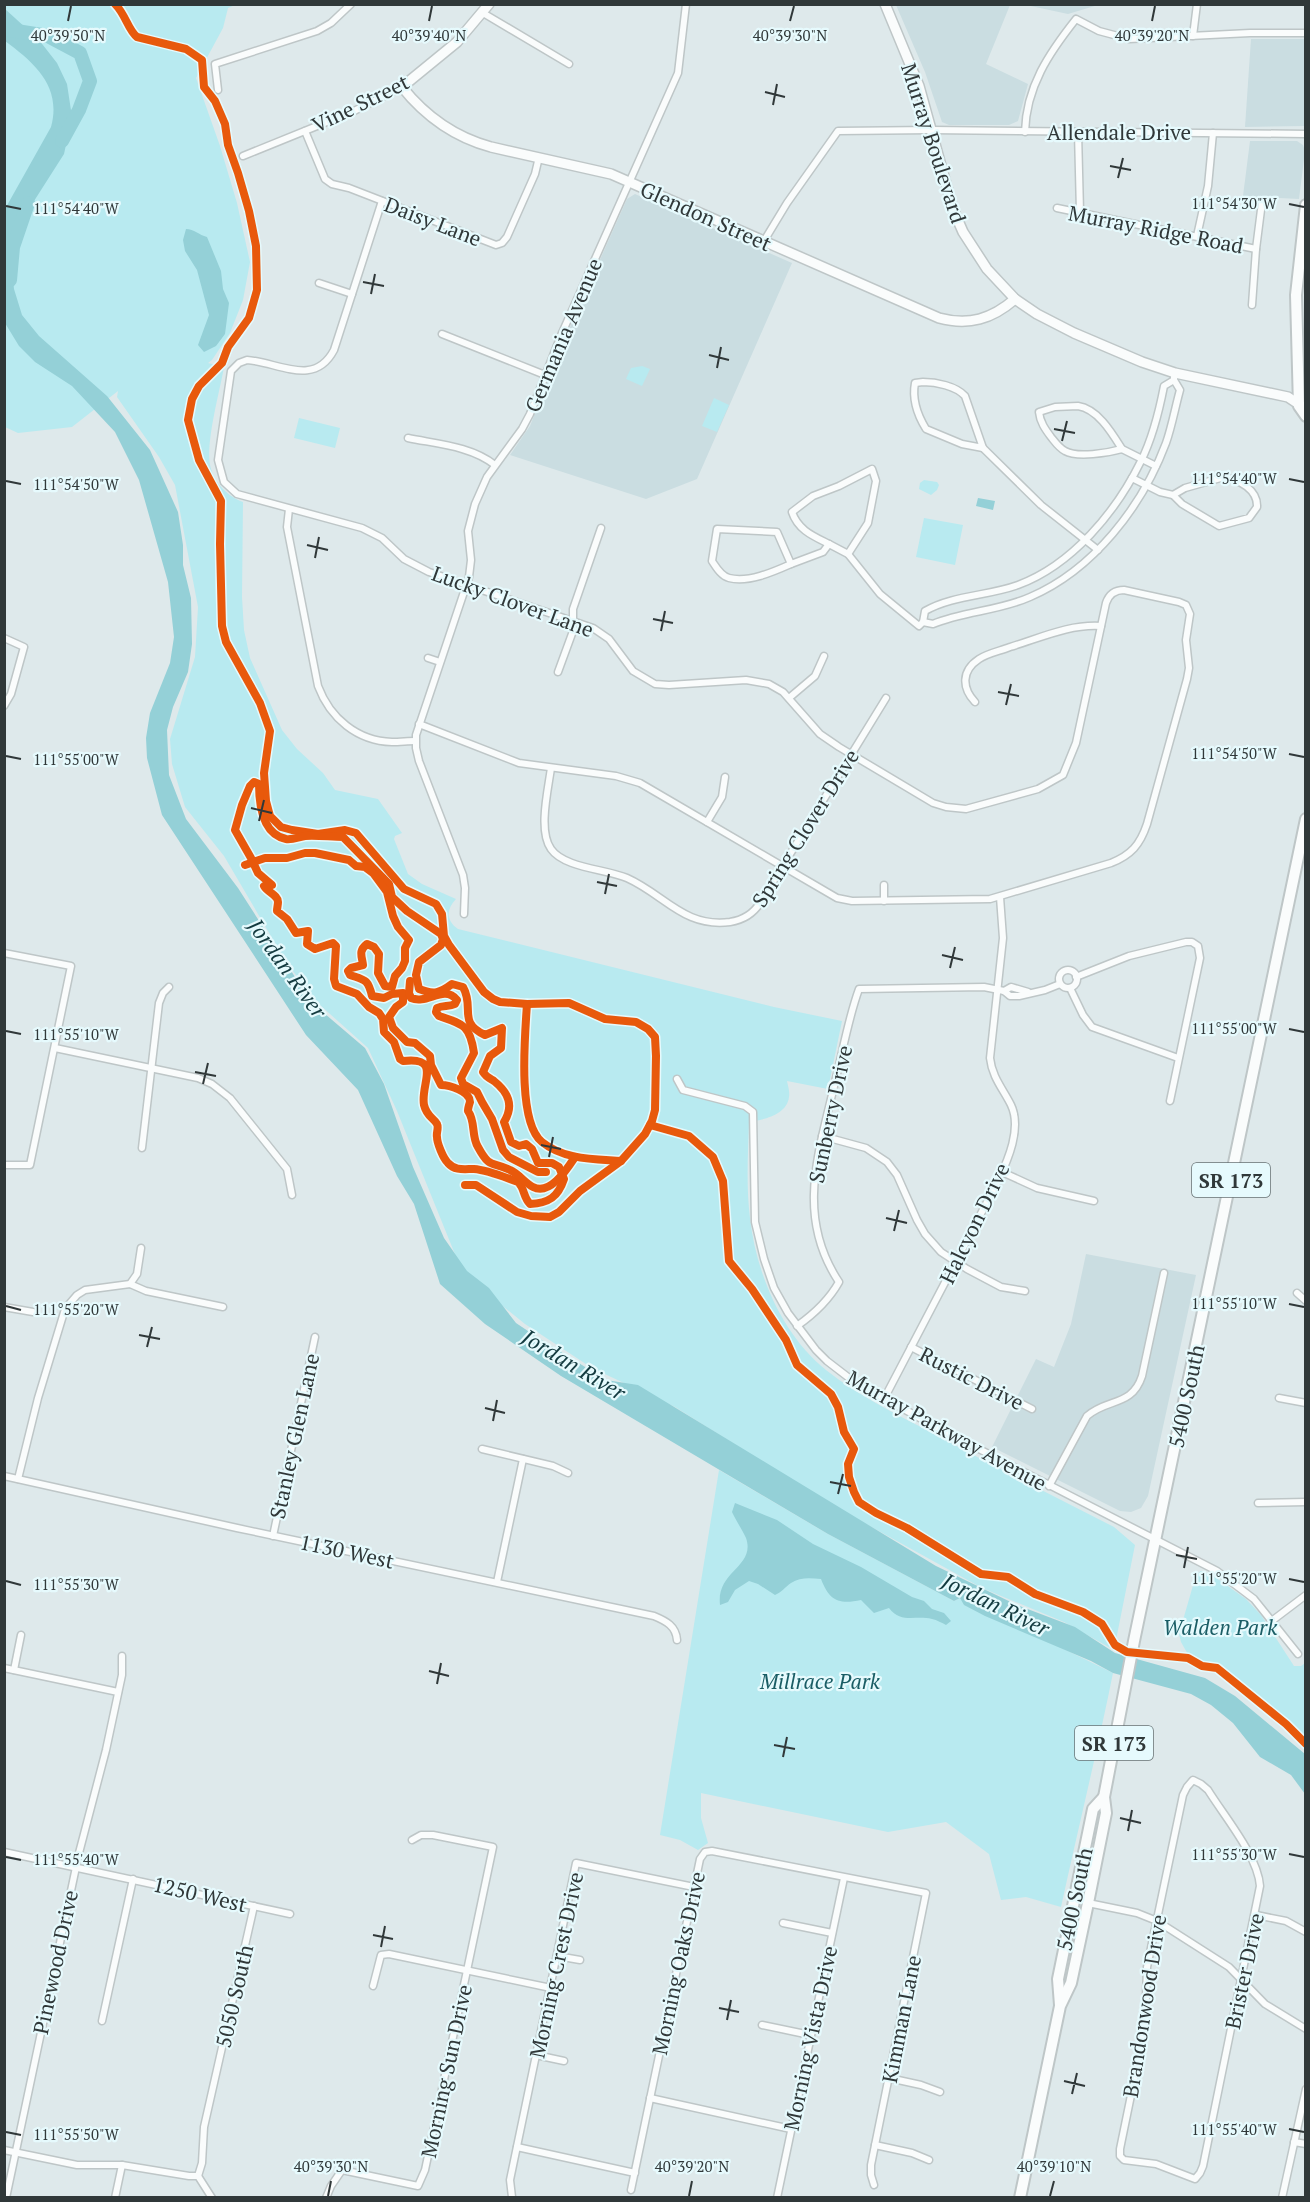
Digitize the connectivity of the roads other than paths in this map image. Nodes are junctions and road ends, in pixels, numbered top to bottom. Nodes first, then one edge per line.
1 (351, 4) edge
2 (489, 4) edge
3 (686, 4) edge
4 (885, 4) edge
5 (1197, 4) edge
6 (483, 13) junction
7 (1305, 33) edge
8 (1193, 36) junction
9 (569, 64) dead end
10 (402, 87) junction
11 (218, 90) dead end
12 (932, 130) junction
13 (305, 131) junction
14 (1025, 132) junction
15 (1078, 132) junction
16 (1213, 133) junction
17 (1305, 135) edge
18 (243, 156) dead end
19 (539, 157) junction
20 (629, 182) junction
21 (382, 201) junction
22 (1262, 202) dead end
23 (1305, 205) edge
24 (1057, 208) dead end
25 (1080, 212) junction
26 (1197, 236) junction
27 (764, 242) junction
28 (1256, 249) junction
29 (319, 283) dead end
30 (352, 294) junction
31 (1015, 299) junction
32 (1252, 305) dead end
33 (442, 334) dead end
34 (545, 375) junction
35 (1174, 377) junction
36 (1297, 396) edge
37 (1302, 406) edge
38 (1305, 416) edge
39 (408, 438) dead end
40 (983, 448) junction
41 (1122, 450) junction
42 (1142, 460) junction
43 (495, 465) junction
44 (1156, 466) junction
45 (1132, 478) junction
46 (1146, 485) junction
47 (1173, 495) junction
48 (289, 509) junction
49 (601, 528) dead end
50 (1086, 539) junction
51 (829, 544) junction
52 (1098, 550) junction
53 (848, 554) junction
54 (790, 564) junction
55 (466, 584) junction
56 (573, 621) junction
57 (921, 624) junction
58 (1101, 626) junction
59 (4, 638) edge
60 (824, 656) dead end
61 (428, 658) dead end
62 (440, 662) junction
63 (558, 672) dead end
64 (789, 698) junction
65 (885, 698) dead end
66 (975, 702) dead end
67 (4, 706) edge
68 (419, 723) junction
69 (416, 741) junction
70 (851, 755) junction
71 (551, 768) junction
72 (724, 777) dead end
73 (1305, 819) edge
74 (707, 822) junction
75 (783, 867) junction
76 (884, 885) dead end
77 (1000, 897) junction
78 (884, 901) junction
79 (464, 914) dead end
80 (4, 953) edge
81 (1076, 977) junction
82 (1060, 984) junction
83 (169, 987) dead end
84 (1070, 988) junction
85 (1001, 990) junction
86 (55, 1048) junction
87 (1178, 1059) junction
88 (151, 1069) junction
89 (677, 1079) dead end
90 (1170, 1101) dead end
91 (822, 1136) junction
92 (142, 1148) dead end
93 (4, 1165) edge
94 (1002, 1172) junction
95 (292, 1195) dead end
96 (1094, 1201) dead end
97 (141, 1248) dead end
98 (956, 1262) junction
99 (1164, 1273) dead end
100 (130, 1284) junction
101 (1025, 1291) dead end
102 (1297, 1293) dead end
103 (1305, 1301) edge
104 (4, 1307) edge
105 (223, 1307) dead end
106 (33, 1312) dead end
107 (797, 1326) junction
108 (315, 1337) dead end
109 (911, 1347) junction
110 (1279, 1398) dead end
111 (884, 1399) junction
112 (1305, 1403) edge
113 (1032, 1409) dead end
114 (483, 1449) dead end
115 (523, 1459) junction
116 (568, 1473) dead end
117 (4, 1476) edge
118 (18, 1479) junction
119 (1049, 1486) junction
120 (1305, 1502) edge
121 (1258, 1503) dead end
122 (273, 1536) junction
123 (1156, 1540) junction
124 (497, 1582) junction
125 (1305, 1595) edge
126 (1273, 1620) junction
127 (21, 1635) dead end
128 (677, 1640) dead end
129 (1298, 1654) dead end
130 (122, 1656) dead end
131 (4, 1668) edge
132 (14, 1670) junction
133 (118, 1692) junction
134 (1193, 1780) joint
135 (1104, 1797) junction
136 (412, 1840) dead end
137 (4, 1852) edge
138 (76, 1867) junction
139 (843, 1878) junction
140 (133, 1879) junction
141 (694, 1887) junction
142 (926, 1893) joint
143 (1088, 1903) junction
144 (254, 1906) junction
145 (290, 1914) dead end
146 (1256, 1915) junction
147 (1157, 1921) junction
148 (783, 1923) dead end
149 (1305, 1932) edge
150 (832, 1933) junction
151 (557, 1956) junction
152 (580, 1960) dead end
153 (467, 1970) junction
154 (1242, 1980) junction
155 (373, 1986) dead end
156 (550, 1988) junction
157 (1060, 2006) junction
158 (102, 2021) dead end
159 (762, 2025) dead end
160 (1305, 2029) edge
161 (810, 2035) junction
162 (536, 2055) junction
163 (564, 2061) dead end
164 (889, 2078) junction
165 (1305, 2089) edge
166 (940, 2092) dead end
167 (650, 2098) junction
168 (791, 2129) junction
169 (1294, 2142) junction
170 (875, 2145) junction
171 (1305, 2145) edge
172 (517, 2147) junction
173 (4, 2150) edge
174 (15, 2152) junction
175 (929, 2160) dead end
176 (122, 2165) junction
177 (634, 2173) junction
178 (198, 2176) junction
179 (1195, 2179) joint
180 (874, 2186) dead end
181 (631, 2190) dead end
182 (512, 2197) edge
183 (6, 2198) edge
184 (115, 2198) edge
185 (212, 2198) edge
186 (326, 2198) edge
187 (777, 2198) edge
188 (1020, 2198) edge
189 (1282, 2198) edge

1 - 11 street
2 - 6 street, Vine Street
3 - 20 street, Germania Avenue
4 - 12 street, Murray Boulevard
5 - 8 street
6 - 9 street
6 - 10 street, Vine Street
7 - 8 street
8 - 14 street
10 - 13 street, Vine Street
10 - 19 street, Glendon Street
12 - 14 street, Allendale Drive
12 - 27 street, Allendale Drive
12 - 31 street, Murray Boulevard
13 - 18 street, Vine Street
13 - 21 street, Daisy Lane
14 - 15 street, Allendale Drive
15 - 16 street, Allendale Drive
15 - 25 street
16 - 17 street, Allendale Drive
16 - 26 street
19 - 20 street, Glendon Street
19 - 21 street, Daisy Lane
20 - 27 street, Glendon Street
20 - 34 street, Germania Avenue
21 - 30 street
22 - 28 street
23 - 36 main road
24 - 25 street, Murray Ridge Road
25 - 26 street, Murray Ridge Road
26 - 28 street, Murray Ridge Road
27 - 31 street, Glendon Street
28 - 32 street
29 - 30 street
30 - 48 street, Lucky Clover Lane
31 - 35 street, Murray Boulevard
33 - 34 street
34 - 43 street, Germania Avenue
35 - 36 street, Murray Boulevard
35 - 42 street
35 - 44 street
36 - 37 main road
37 - 38 main road
39 - 43 street
40 - 40 street
40 - 50 street
41 - 41 street
41 - 42 street
42 - 44 street
42 - 45 street
43 - 55 street, Germania Avenue
44 - 46 street
45 - 46 street
45 - 50 street
46 - 47 street
46 - 52 street
47 - 47 street
48 - 55 street, Lucky Clover Lane
48 - 69 street
49 - 56 street
50 - 52 street
50 - 57 street
51 - 53 street
51 - 53 street
51 - 54 street
52 - 57 street
53 - 57 street
54 - 54 street
55 - 56 street, Lucky Clover Lane
55 - 62 street, Germania Avenue
56 - 63 street
56 - 64 street, Lucky Clover Lane
58 - 66 street
58 - 70 street, Lucky Clover Lane
58 - 77 street, Lucky Clover Lane
59 - 67 street
60 - 64 street
61 - 62 street
62 - 68 street, Germania Avenue
64 - 70 street, Lucky Clover Lane
65 - 70 street, Spring Clover Drive
68 - 69 street, Germania Avenue
68 - 71 street
69 - 79 street, Germania Avenue
70 - 75 street, Spring Clover Drive
71 - 74 street
71 - 75 street, Spring Clover Drive
72 - 74 street
73 - 123 main road, 5400 South / SR 173
74 - 75 street
75 - 78 street
76 - 78 street
77 - 78 street
77 - 85 street, Halcyon Drive
80 - 86 street
81 - 82 street
81 - 84 street
81 - 87 street
82 - 84 street
82 - 85 street
83 - 88 street
84 - 87 street
85 - 91 street, Sunberry Drive
85 - 94 street, Halcyon Drive
86 - 88 street
86 - 93 street
87 - 90 street
88 - 92 street
88 - 95 street
89 - 107 street, Murray Parkway Avenue
91 - 98 street
91 - 107 street, Sunberry Drive
94 - 96 street
94 - 98 street, Halcyon Drive
97 - 100 street
98 - 101 street
98 - 109 street, Halcyon Drive
99 - 119 street
100 - 105 street
100 - 118 street
102 - 103 street
104 - 106 street
107 - 111 street, Murray Parkway Avenue
108 - 122 street, Stanley Glen Lane
109 - 111 street, Halcyon Drive
109 - 113 street, Rustic Drive
110 - 112 street
111 - 119 street, Murray Parkway Avenue
114 - 115 street
115 - 116 street
115 - 124 street
117 - 118 street, 1130 West
118 - 122 street, 1130 West
119 - 123 street, Murray Parkway Avenue
120 - 121 street
122 - 124 street, 1130 West
123 - 126 street, Murray Parkway Avenue
123 - 135 main road, 5400 South / SR 173
124 - 128 street, 1130 West
125 - 126 street
126 - 129 street, Murray Parkway Avenue
127 - 132 street
130 - 133 street, Pinewood Drive
131 - 132 street
132 - 133 street
133 - 138 street, Pinewood Drive
134 - 146 street, Brister Drive
134 - 147 street, Brandonwood Drive
135 - 143 main road, 5400 South / SR 173
135 - 157 main road, 5400 South / SR 173
136 - 153 street, Morning Sun Drive
137 - 138 street, 1250 West
138 - 140 street, 1250 West
138 - 174 street, Pinewood Drive
139 - 141 street, Morning Oaks Drive
139 - 142 street, Morning Oaks Drive
139 - 150 street, Morning Vista Drive
140 - 144 street, 1250 West
140 - 158 street
141 - 151 street, Morning Crest Drive
141 - 167 street, Morning Oaks Drive
142 - 164 street, Kimman Lane
143 - 147 street
143 - 157 main road, 5400 South / SR 173
144 - 145 street, 1250 West
144 - 178 street, 5050 South
146 - 149 street
146 - 154 street, Brister Drive
147 - 154 street
147 - 179 street, Brandonwood Drive
148 - 150 street
150 - 161 street, Morning Vista Drive
151 - 152 street
151 - 156 street, Morning Crest Drive
153 - 155 street
153 - 156 street
153 - 186 street, Morning Sun Drive
154 - 160 street
154 - 179 street, Brister Drive
156 - 162 street, Morning Crest Drive
157 - 188 main road, 5400 South / SR 173
159 - 161 street
161 - 168 street, Morning Vista Drive
162 - 163 street
162 - 172 street, Morning Crest Drive
164 - 166 street
164 - 170 street, Kimman Lane
165 - 169 street
167 - 168 street
167 - 177 street, Morning Oaks Drive
168 - 187 street, Morning Vista Drive
169 - 171 street
169 - 189 street
170 - 175 street
170 - 180 street, Kimman Lane
172 - 177 street
172 - 182 street, Morning Crest Drive
173 - 174 street
174 - 176 street
174 - 183 street, Pinewood Drive
176 - 178 street
176 - 184 street
177 - 181 street, Morning Oaks Drive
178 - 185 street

